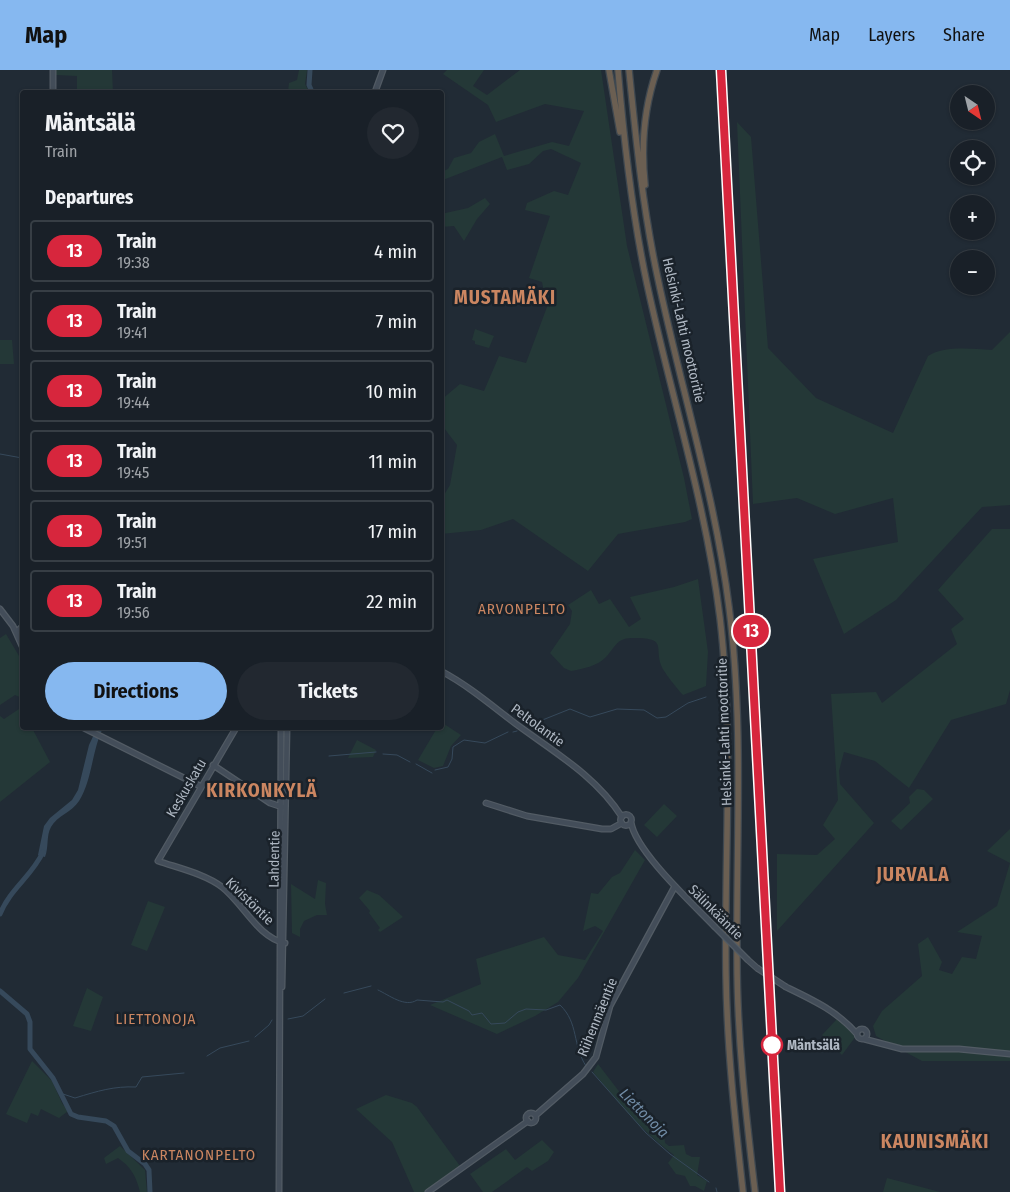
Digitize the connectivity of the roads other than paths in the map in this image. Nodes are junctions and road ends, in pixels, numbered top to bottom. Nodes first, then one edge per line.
1 (53, 70) edge
2 (383, 70) edge
3 (609, 70) edge
4 (618, 70) edge
5 (629, 70) edge
6 (657, 70) edge
7 (53, 90) edge
8 (376, 90) edge
9 (631, 192) junction
10 (647, 222) junction
11 (0, 609) edge
12 (20, 629) edge
13 (16, 632) junction
14 (20, 641) edge
15 (444, 673) edge
16 (88, 730) edge
17 (235, 730) edge
18 (281, 730) edge
19 (286, 730) edge
20 (213, 765) junction
21 (200, 786) junction
22 (486, 803) dead end
23 (284, 805) junction
24 (623, 816) junction
25 (631, 822) junction
26 (624, 824) junction
27 (636, 834) junction
28 (158, 861) joint
29 (675, 886) junction
30 (282, 940) junction
31 (859, 1032) junction
32 (866, 1037) junction
33 (1010, 1054) edge
34 (280, 1192) edge
35 (428, 1192) edge
36 (743, 1192) edge
37 (755, 1192) edge

1 - 7 main road
2 - 8 main road
3 - 9 highway
4 - 9 highway, Helsinki-Lahti moottoritie
5 - 10 highway, Helsinki-Lahti moottoritie
6 - 10 highway
9 - 36 highway, Helsinki-Lahti moottoritie
10 - 37 highway, Helsinki-Lahti moottoritie
11 - 13 main road
12 - 13 main road
13 - 14 main road
15 - 24 main road, Peltolantie
16 - 21 main road
17 - 20 main road, Keskuskatu
18 - 23 main road, Lahdentie
19 - 23 main road, Lahdentie
20 - 21 main road, Keskuskatu
20 - 23 main road
21 - 28 main road, Keskuskatu
22 - 26 main road
23 - 30 main road, Lahdentie
24 - 25 main road, Peltolantie
24 - 26 main road
25 - 26 main road
25 - 27 main road, Sälinkääntie
26 - 27 main road, Sälinkääntie
27 - 29 main road, Sälinkääntie
28 - 30 main road, Kivistöntie
29 - 31 main road, Sälinkääntie, bridge
29 - 35 main road, Riihenmäentie
30 - 34 main road, Lahdentie
31 - 32 main road
31 - 32 main road
32 - 33 main road

